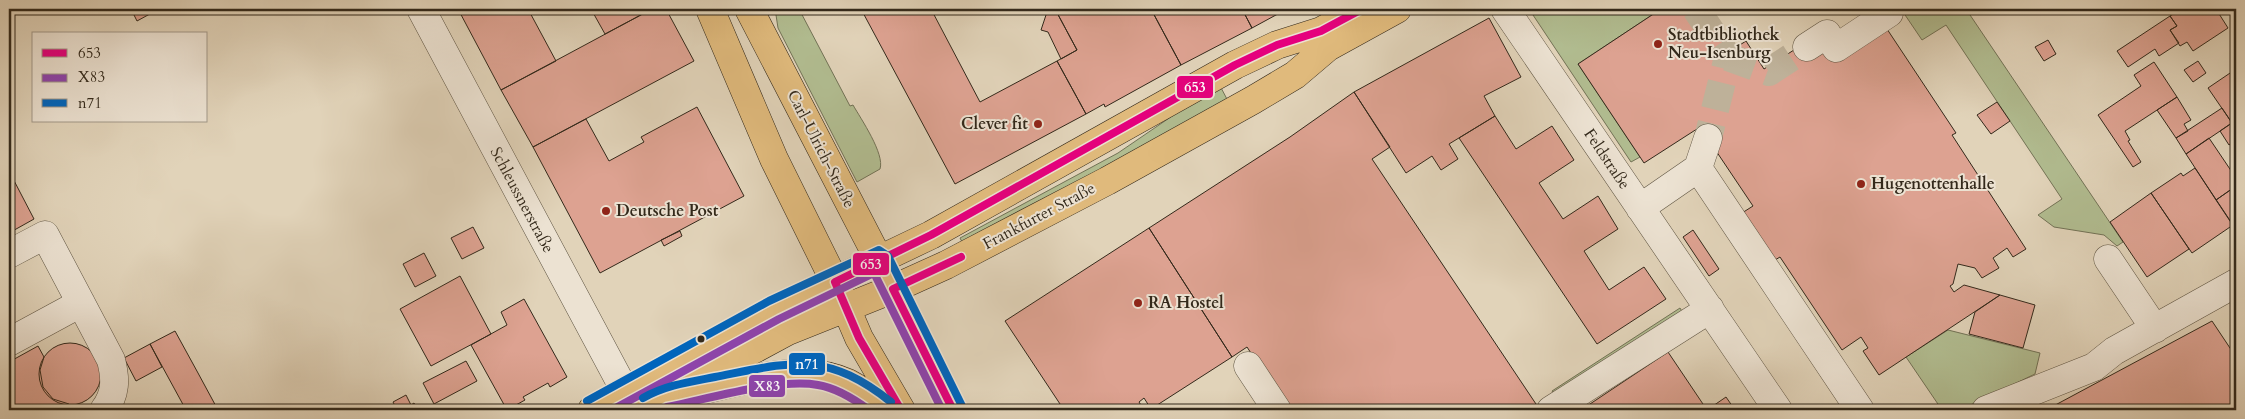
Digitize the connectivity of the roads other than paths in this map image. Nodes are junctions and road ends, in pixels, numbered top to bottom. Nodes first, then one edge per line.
1 (421, 9) edge
2 (710, 9) edge
3 (749, 9) edge
4 (1362, 9) edge
5 (1397, 9) edge
6 (1505, 9) edge
7 (1889, 13) edge
8 (1807, 47) tunnel mouth
9 (1708, 138) tunnel mouth
10 (1698, 168) junction
11 (1640, 208) junction
12 (9, 254) edge
13 (2108, 259) dead end
14 (879, 260) junction
15 (835, 282) junction
16 (2236, 283) edge
17 (893, 290) junction
18 (81, 302) junction
19 (846, 307) junction
20 (1710, 309) junction
21 (2155, 329) junction
22 (9, 342) edge
23 (1248, 366) dead end
24 (650, 402) edge
25 (104, 410) edge
26 (592, 410) edge
27 (885, 410) edge
28 (901, 410) edge
29 (953, 410) edge
30 (1277, 410) edge
31 (1551, 410) edge
32 (1778, 410) edge
33 (1860, 410) edge
34 (1986, 410) edge

1 - 24 street, Schleussnerstraße
2 - 15 main road
3 - 14 main road, Carl-Ulrich-Straße
4 - 14 main road, Frankfurter Straße
5 - 17 main road, Frankfurter Straße
6 - 11 street, Feldstraße
7 - 8 street
9 - 10 street
10 - 11 street
10 - 33 street
11 - 20 street, Feldstraße
12 - 18 street
13 - 21 street
14 - 15 main road, Frankfurter Straße
14 - 17 main road, Carl-Ulrich-Straße
15 - 19 main road
15 - 24 main road, Frankfurter Straße
16 - 21 street
17 - 19 main road, Frankfurter Straße
17 - 29 main road, Carl-Ulrich-Straße
18 - 22 street
18 - 25 street
19 - 24 main road, Frankfurter Straße
19 - 28 main road
20 - 31 street
20 - 32 street, Feldstraße
21 - 34 street
23 - 30 street
24 - 26 main road, Frankfurter Straße
24 - 27 main road

